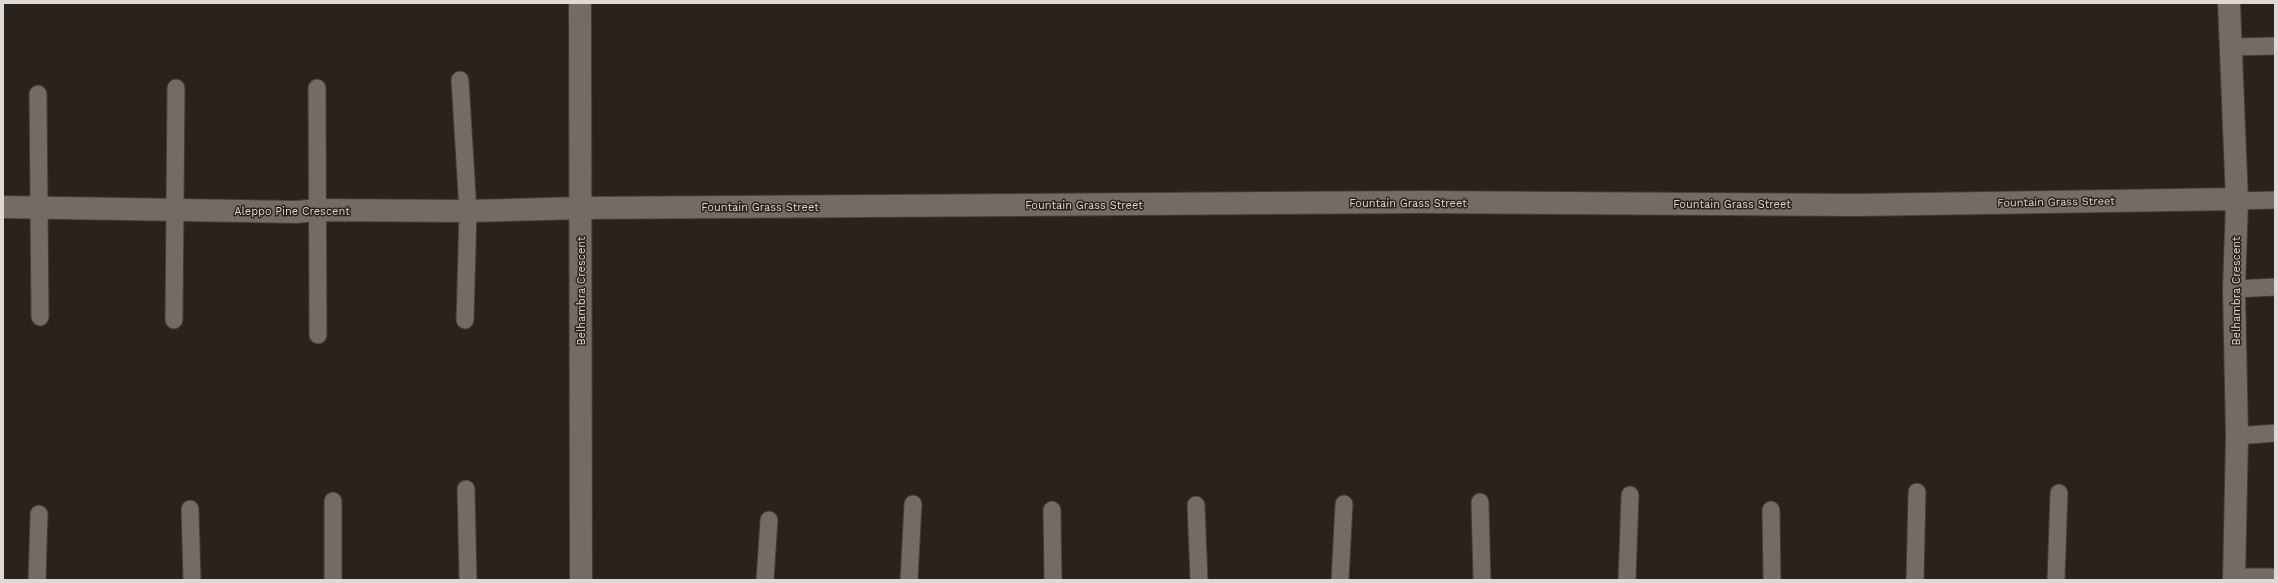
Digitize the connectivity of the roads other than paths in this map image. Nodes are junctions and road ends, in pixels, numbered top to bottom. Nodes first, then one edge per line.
1 (580, 3) edge
2 (2229, 3) edge
3 (2275, 46) edge
4 (2232, 47) junction
5 (460, 80) dead end
6 (176, 88) dead end
7 (317, 88) dead end
8 (38, 94) dead end
9 (2237, 200) junction
10 (2275, 200) edge
11 (3, 207) edge
12 (38, 207) junction
13 (580, 208) junction
14 (175, 210) junction
15 (317, 210) junction
16 (468, 211) junction
17 (2275, 287) edge
18 (2234, 289) junction
19 (40, 317) dead end
20 (174, 320) dead end
21 (465, 320) dead end
22 (318, 334) dead end
23 (2275, 433) edge
24 (2237, 436) junction
25 (466, 489) dead end
26 (1917, 492) dead end
27 (2059, 493) dead end
28 (1630, 495) dead end
29 (333, 502) dead end
30 (1480, 502) dead end
31 (913, 504) dead end
32 (1344, 504) dead end
33 (1196, 505) dead end
34 (190, 509) dead end
35 (1052, 510) dead end
36 (1771, 510) dead end
37 (39, 514) dead end
38 (769, 520) dead end
39 (2275, 577) edge
40 (2235, 578) edge
41 (37, 580) edge
42 (192, 580) edge
43 (333, 580) edge
44 (468, 580) edge
45 (581, 580) edge
46 (765, 580) edge
47 (909, 580) edge
48 (1053, 580) edge
49 (1199, 580) edge
50 (1340, 580) edge
51 (1482, 580) edge
52 (1627, 580) edge
53 (1772, 580) edge
54 (1915, 580) edge
55 (2056, 580) edge

1 - 13 street, Belhambra Crescent
2 - 4 street, Belhambra Crescent
3 - 4 lane
4 - 9 street, Belhambra Crescent
5 - 16 lane
6 - 14 lane
7 - 15 lane
8 - 12 lane
9 - 10 lane
9 - 13 street, Fountain Grass Street
9 - 18 street, Belhambra Crescent
11 - 12 street, Aleppo Pine Crescent
12 - 14 street, Aleppo Pine Crescent
12 - 19 lane
13 - 16 street, Aleppo Pine Crescent
13 - 45 street, Belhambra Crescent
14 - 15 street, Aleppo Pine Crescent
14 - 20 lane
15 - 16 street, Aleppo Pine Crescent
15 - 22 lane
16 - 21 lane
17 - 18 lane
18 - 24 street, Belhambra Crescent
23 - 24 lane
24 - 40 street, Belhambra Crescent
25 - 44 lane
26 - 54 lane
27 - 55 lane
28 - 52 lane
29 - 43 lane
30 - 51 lane
31 - 47 lane
32 - 50 lane
33 - 49 lane
34 - 42 lane
35 - 48 lane
36 - 53 lane
37 - 41 lane
38 - 46 lane
39 - 40 lane

